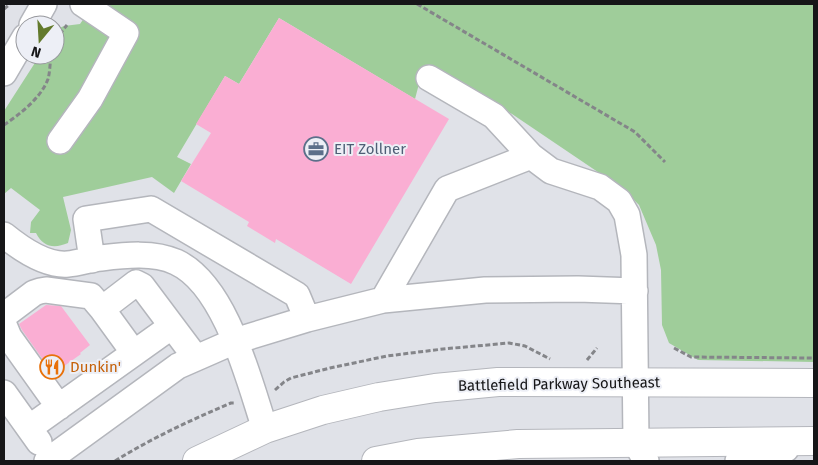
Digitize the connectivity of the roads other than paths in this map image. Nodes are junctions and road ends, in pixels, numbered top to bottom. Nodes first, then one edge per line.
1 (44, 4) edge
2 (83, 4) edge
3 (38, 15) edge
4 (15, 55) edge
5 (4, 73) edge
6 (429, 78) dead end
7 (60, 140) dead end
8 (531, 156) junction
9 (4, 235) edge
10 (92, 260) junction
11 (635, 291) junction
12 (382, 300) junction
13 (102, 309) junction
14 (4, 319) edge
15 (307, 319) junction
16 (4, 325) edge
17 (172, 326) junction
18 (235, 341) junction
19 (134, 353) junction
20 (196, 358) junction
21 (637, 382) junction
22 (814, 383) edge
23 (4, 393) edge
24 (59, 406) junction
25 (29, 428) junction
26 (265, 429) junction
27 (814, 442) edge
28 (636, 455) edge
29 (49, 460) edge
30 (197, 461) edge
31 (376, 461) edge
32 (738, 461) edge

1 - 3 street
2 - 7 street
4 - 5 street
6 - 8 street
8 - 11 street
8 - 12 street
9 - 10 street
10 - 15 street
10 - 18 street
11 - 12 street
11 - 21 street
12 - 15 street
13 - 14 street
13 - 17 street
13 - 19 street
15 - 18 street
16 - 24 street
17 - 19 street
17 - 20 street
18 - 20 street
18 - 26 street
19 - 24 street
20 - 29 street
21 - 22 main road, Battlefield Parkway Southeast
21 - 26 main road, Battlefield Parkway Southeast
21 - 28 street
23 - 25 street
24 - 25 street
25 - 29 street
26 - 30 main road, Battlefield Parkway Southeast
27 - 28 main road
27 - 32 street
28 - 31 main road

